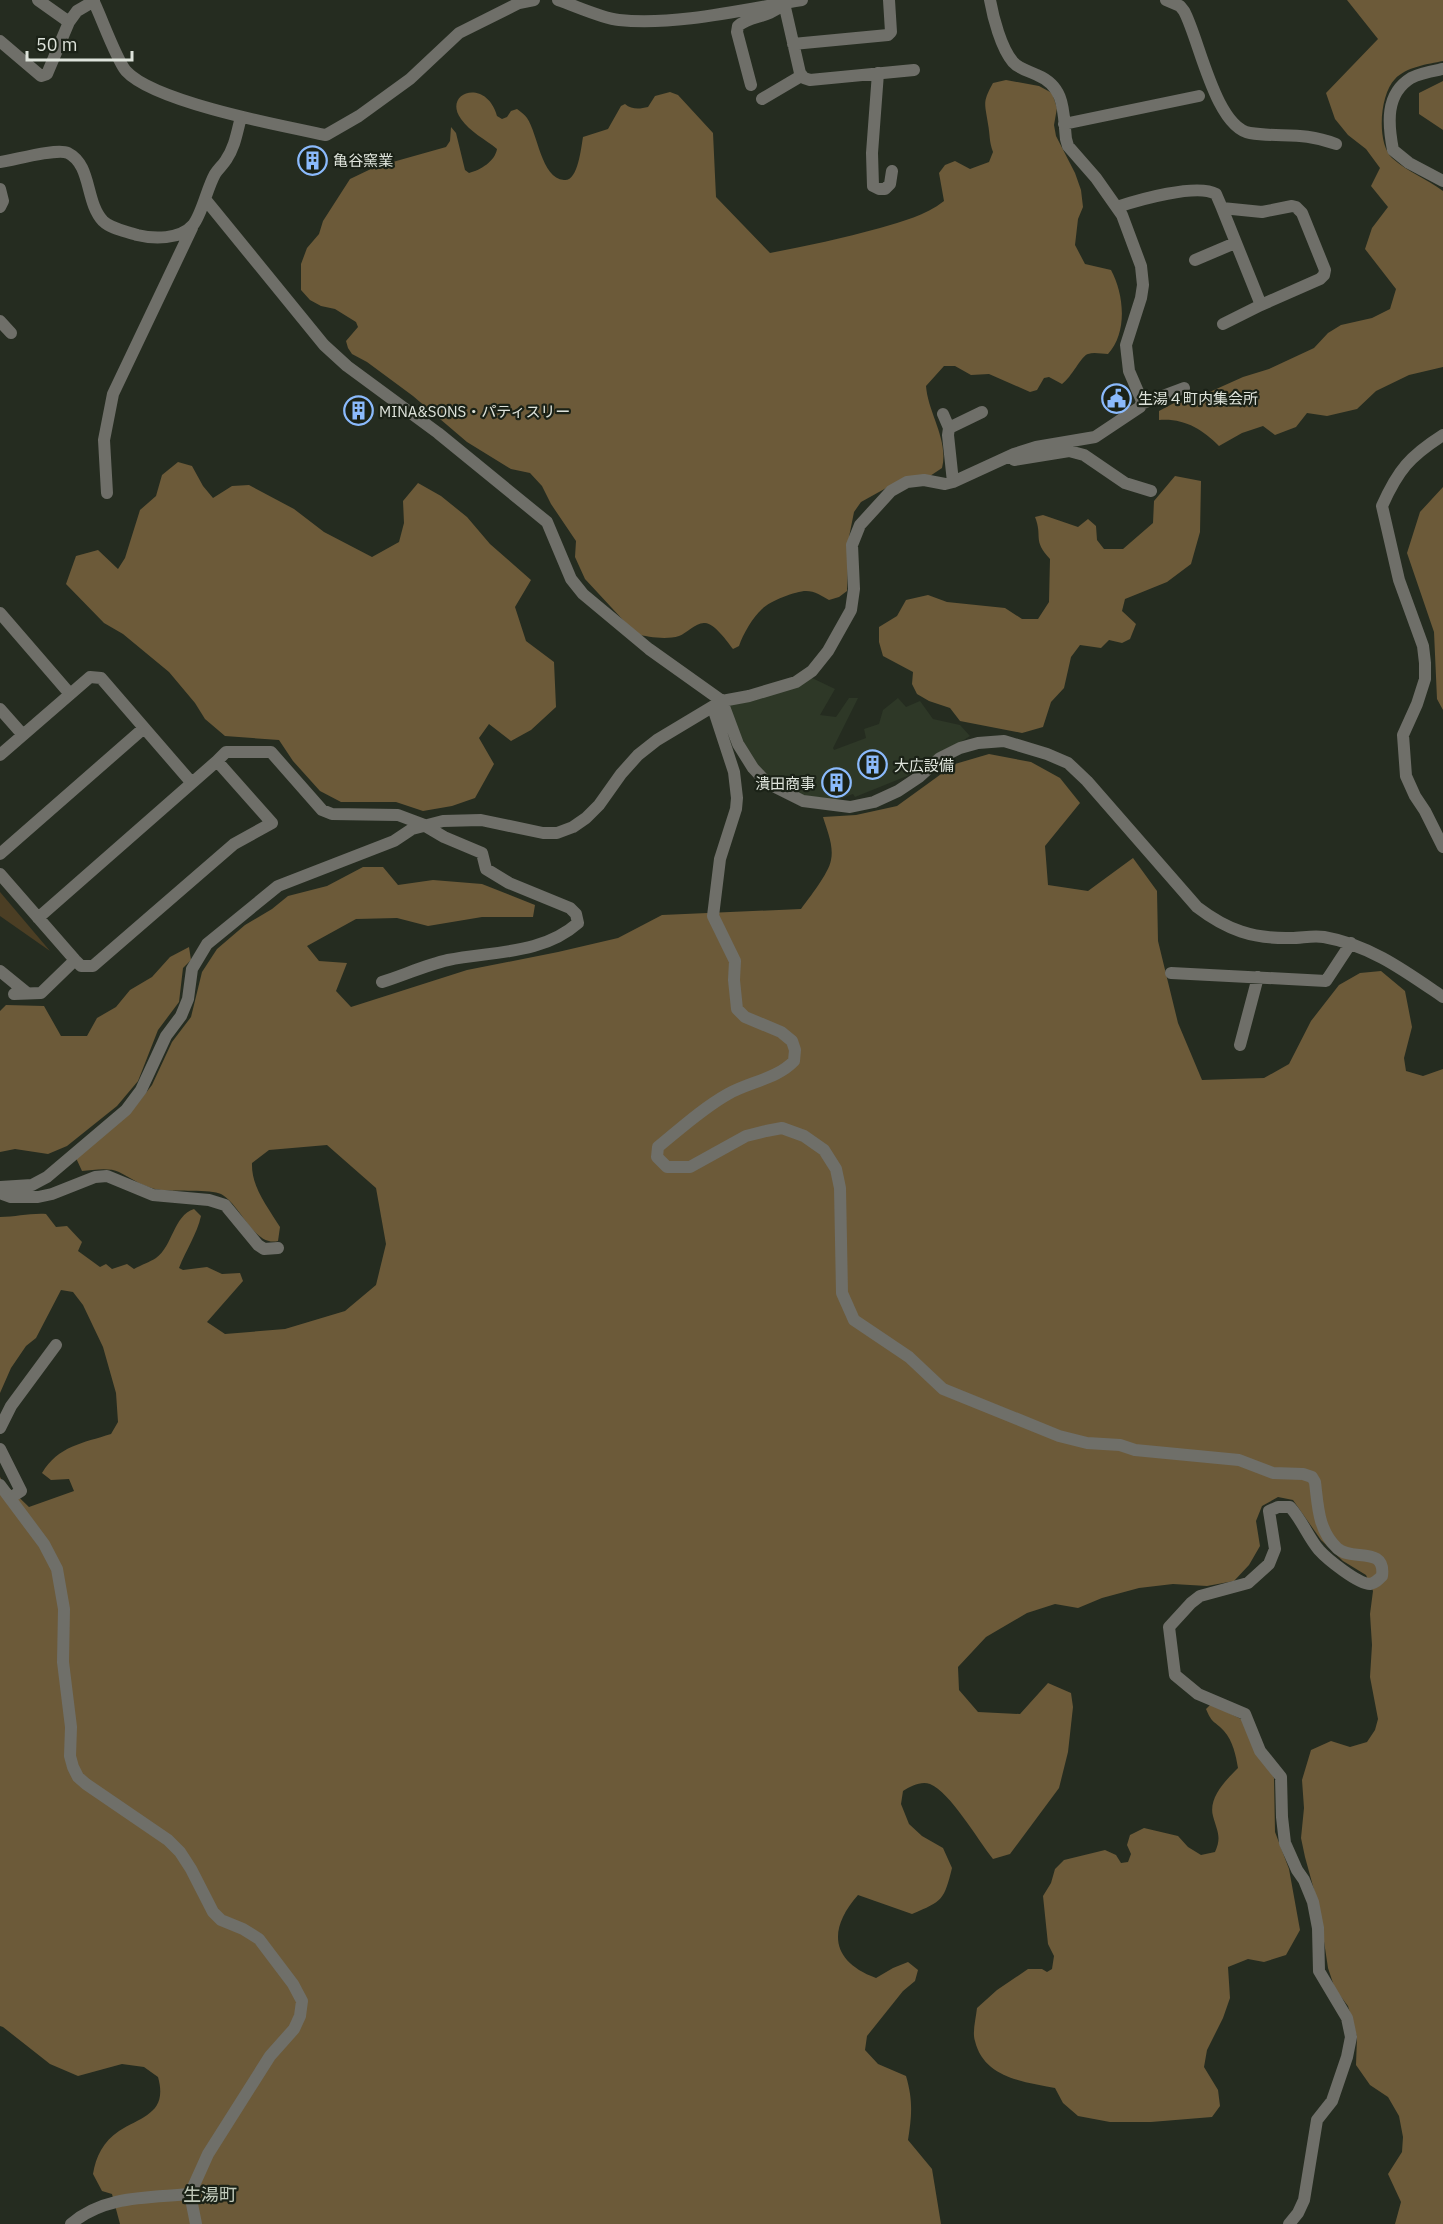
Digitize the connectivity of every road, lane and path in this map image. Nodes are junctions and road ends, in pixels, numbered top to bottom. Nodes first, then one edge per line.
1 (38, 0) edge
2 (94, 0) edge
3 (534, 0) edge
4 (558, 0) edge
5 (802, 0) edge
6 (889, 0) edge
7 (990, 0) edge
8 (1166, 0) edge
9 (784, 3) junction
10 (69, 22) junction
11 (0, 41) edge
12 (794, 44) junction
13 (1443, 69) edge
14 (914, 70) dead end
15 (878, 74) junction
16 (801, 76) junction
17 (751, 85) dead end
18 (1199, 96) dead end
19 (762, 99) dead end
20 (241, 117) junction
21 (1064, 124) junction
22 (1336, 144) dead end
23 (0, 162) edge
24 (892, 171) dead end
25 (1443, 180) edge
26 (0, 189) edge
27 (205, 199) junction
28 (0, 207) edge
29 (1117, 207) junction
30 (1222, 208) junction
31 (193, 225) junction
32 (1235, 243) junction
33 (1195, 260) dead end
34 (1261, 305) junction
35 (0, 321) edge
36 (1223, 324) dead end
37 (11, 333) dead end
38 (1184, 388) dead end
39 (1141, 404) junction
40 (982, 412) dead end
41 (943, 414) dead end
42 (949, 428) junction
43 (1443, 435) edge
44 (1004, 458) junction
45 (953, 482) junction
46 (1151, 491) dead end
47 (107, 493) dead end
48 (0, 613) edge
49 (70, 694) junction
50 (722, 701) junction
51 (0, 709) edge
52 (144, 728) junction
53 (23, 735) junction
54 (0, 755) edge
55 (216, 760) junction
56 (191, 782) junction
57 (425, 826) junction
58 (1443, 847) edge
59 (0, 854) edge
60 (0, 873) edge
61 (38, 918) junction
62 (1350, 943) junction
63 (75, 960) junction
64 (0, 971) edge
65 (1171, 973) dead end
66 (1258, 977) junction
67 (382, 982) dead end
68 (27, 993) junction
69 (14, 994) dead end
70 (1443, 997) edge
71 (1240, 1045) dead end
72 (0, 1187) edge
73 (0, 1193) edge
74 (278, 1248) dead end
75 (56, 1345) dead end
76 (0, 1428) edge
77 (0, 1449) edge
78 (0, 1485) edge
79 (10, 1498) junction
80 (190, 2194) junction
81 (71, 2224) edge
82 (196, 2224) edge
83 (1289, 2224) edge

1 - 10 street
2 - 10 street
2 - 20 street
3 - 20 street
4 - 9 street
5 - 9 street
6 - 12 street
7 - 21 street
8 - 22 street
9 - 12 street
9 - 17 street
10 - 11 street
12 - 16 street
13 - 25 street
14 - 15 street
15 - 16 street
15 - 24 street
16 - 19 street
18 - 21 street
20 - 27 street
21 - 29 street
23 - 31 street
26 - 28 street
27 - 31 street
27 - 50 street
29 - 30 street
29 - 39 street
30 - 32 street
30 - 34 street
31 - 47 street
32 - 33 street
32 - 34 street
34 - 36 street
35 - 37 street
38 - 39 street
39 - 44 street
40 - 42 street
41 - 42 street
42 - 45 street
43 - 58 street
44 - 45 street
44 - 46 street
45 - 50 street
48 - 49 street
49 - 52 street
49 - 53 street
50 - 57 street
50 - 62 street
50 - 83 street
51 - 53 street
52 - 56 street
52 - 59 street
53 - 54 street
55 - 56 street
55 - 57 street
55 - 63 street
56 - 61 street
57 - 67 street
57 - 72 street
60 - 61 street
61 - 63 street
62 - 66 street
62 - 70 street
63 - 68 street
64 - 68 street
65 - 66 street
66 - 71 street
68 - 69 street
73 - 74 street
75 - 76 street
77 - 79 street
78 - 79 street
79 - 80 street
80 - 81 street
80 - 82 street

